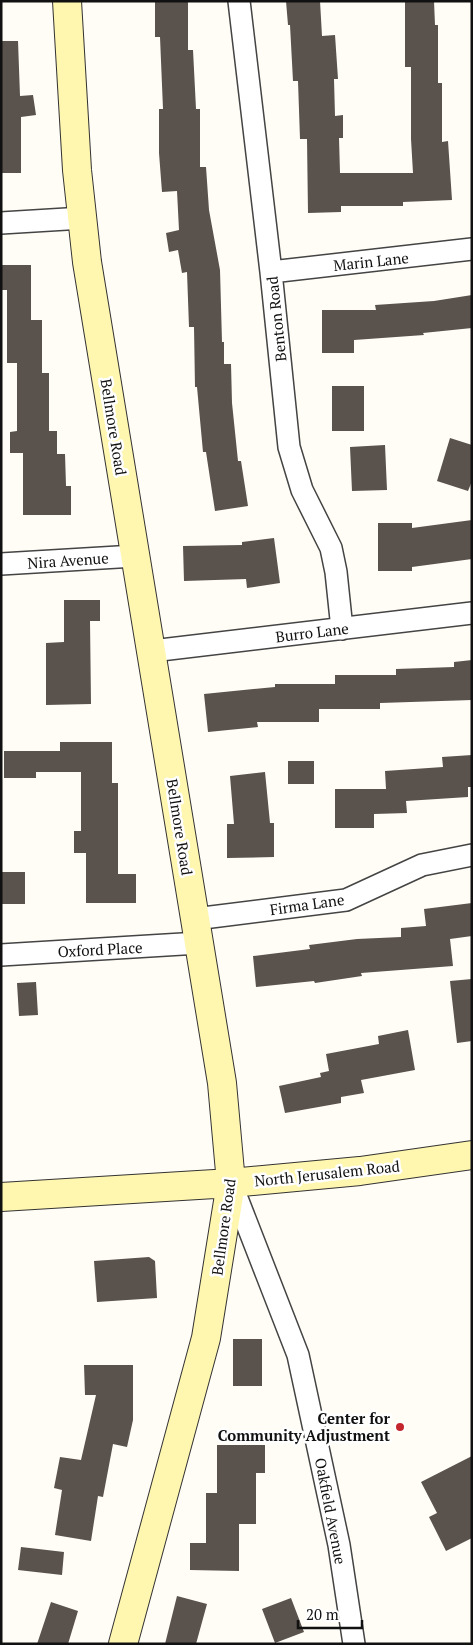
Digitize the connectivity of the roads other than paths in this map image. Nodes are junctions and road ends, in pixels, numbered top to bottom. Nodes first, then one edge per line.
1 (67, 1) edge
2 (239, 1) edge
3 (83, 218) junction
4 (1, 223) edge
5 (472, 249) edge
6 (271, 272) junction
7 (136, 556) junction
8 (1, 564) edge
9 (472, 613) edge
10 (342, 628) junction
11 (152, 651) junction
12 (472, 855) edge
13 (197, 931) junction
14 (1, 956) edge
15 (472, 1155) edge
16 (231, 1183) junction
17 (1, 1197) edge
18 (123, 1644) edge
19 (354, 1644) edge

1 - 3 main road, Bellmore Road
2 - 6 street, Benton Road
3 - 4 street
3 - 7 main road, Bellmore Road
5 - 6 street, Marin Lane
6 - 10 street, Benton Road
7 - 8 street, Nira Avenue
7 - 11 main road, Bellmore Road
9 - 10 street, Burro Lane
10 - 11 street, Burro Lane
11 - 13 main road, Bellmore Road
12 - 13 street, Firma Lane
13 - 14 street, Oxford Place
13 - 16 main road, Bellmore Road
15 - 16 main road, North Jerusalem Road
16 - 17 main road, North Jerusalem Road
16 - 18 main road, Bellmore Road
16 - 19 street, Oakfield Avenue

